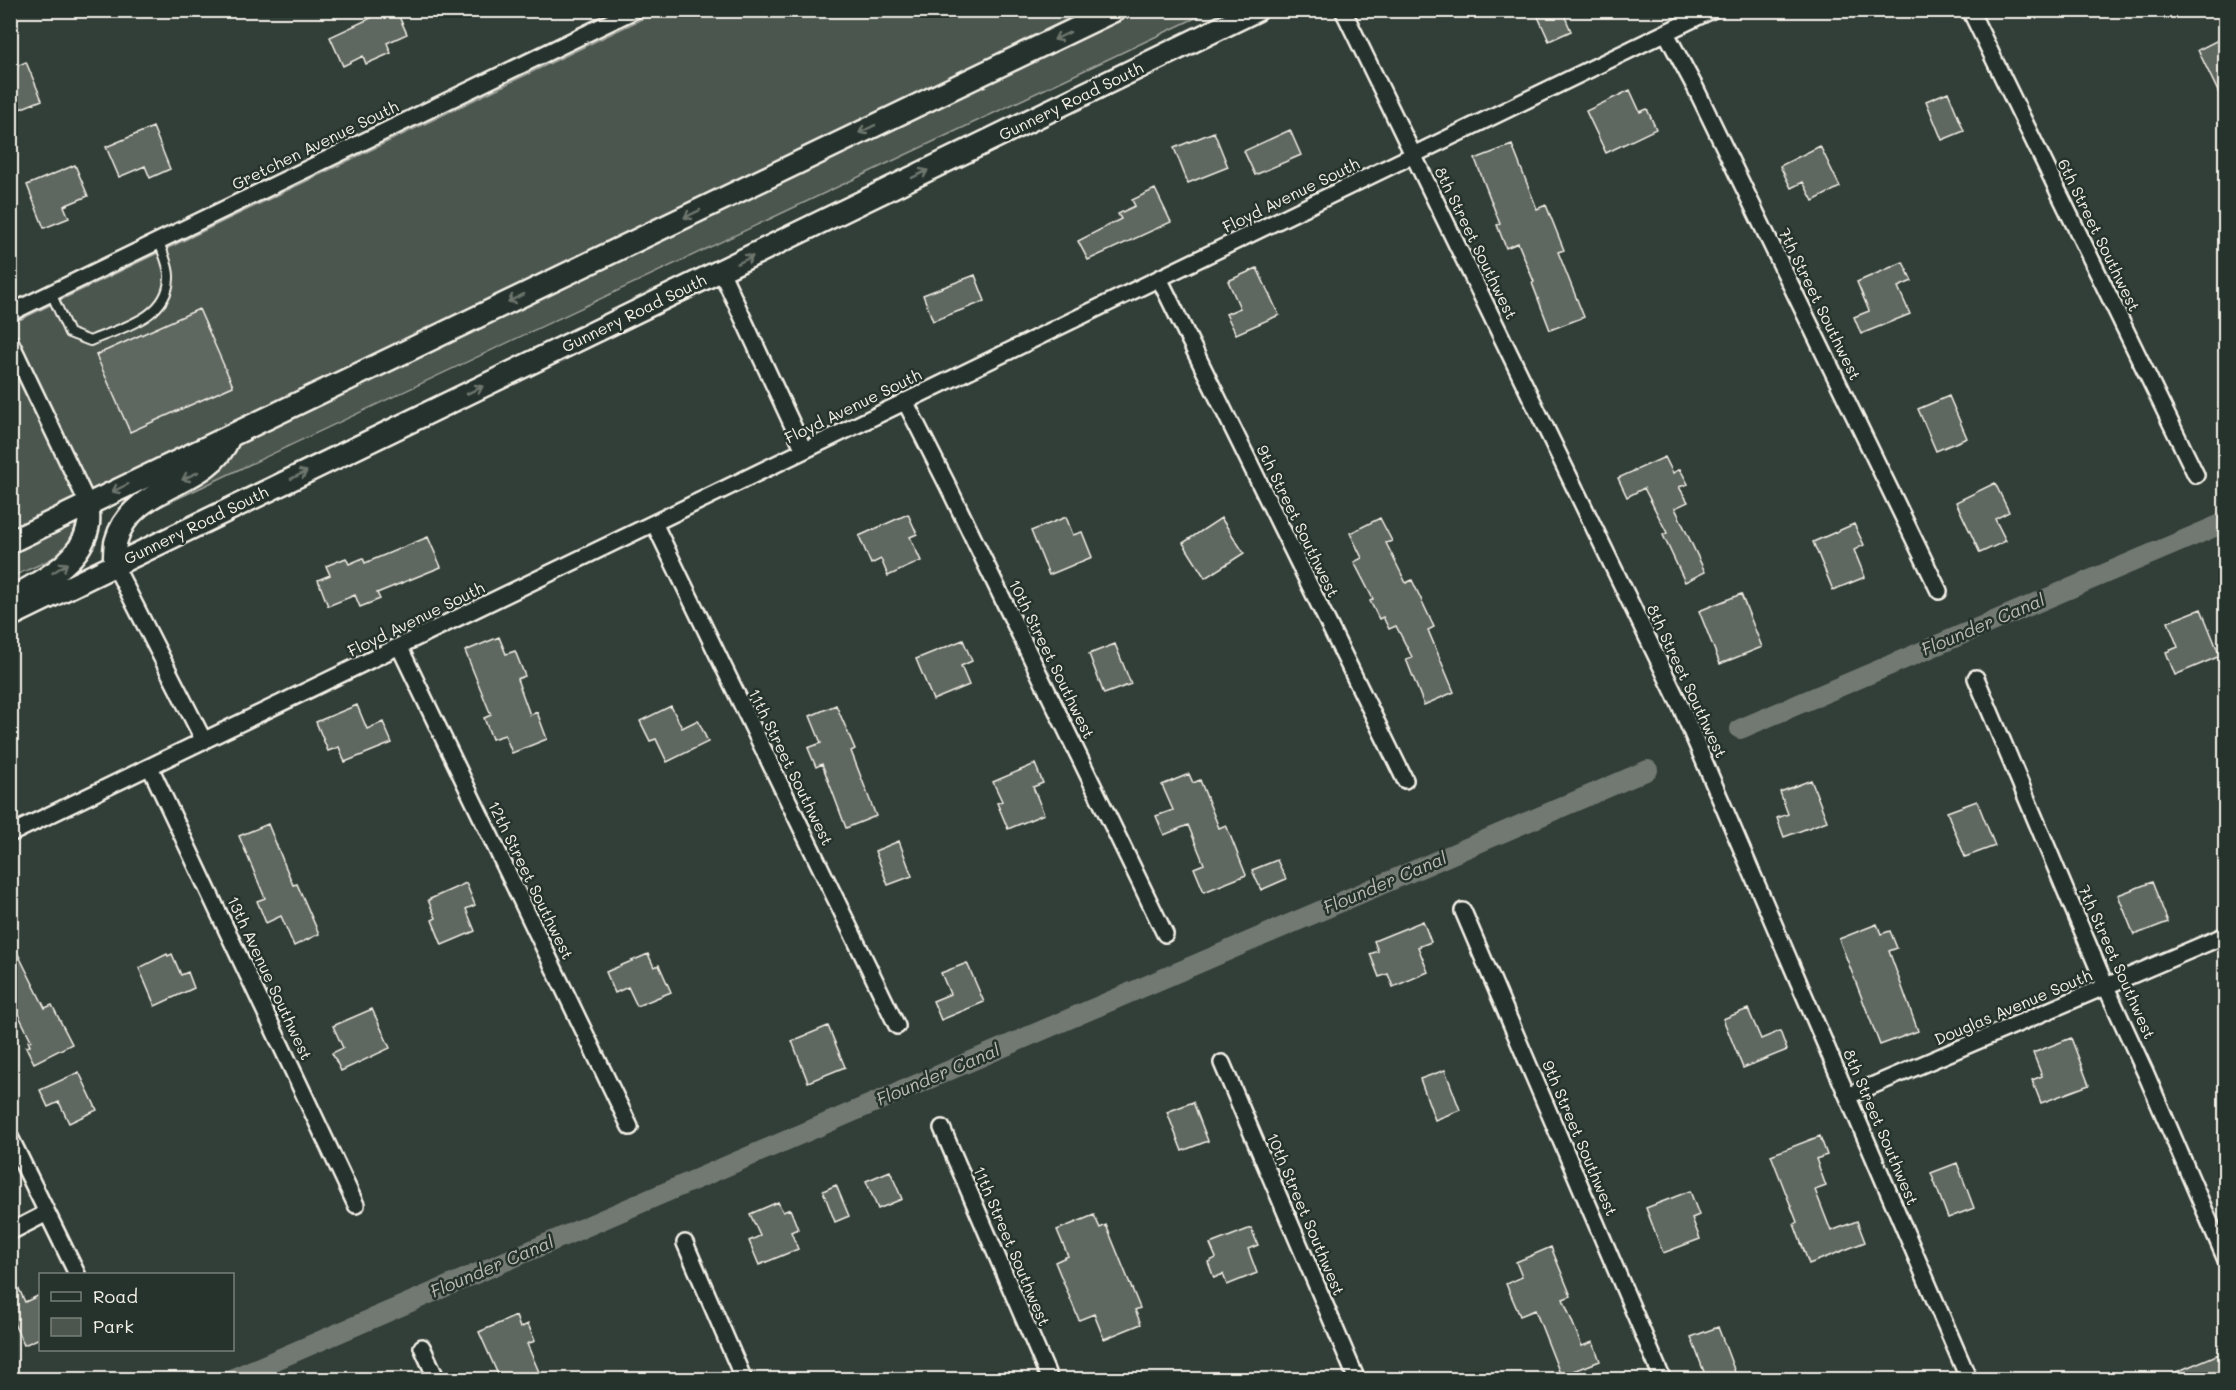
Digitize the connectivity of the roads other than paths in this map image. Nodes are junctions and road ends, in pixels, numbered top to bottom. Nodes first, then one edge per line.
1 (1115, 10) edge
2 (1257, 10) edge
3 (1343, 10) edge
4 (1712, 10) edge
5 (1970, 10) edge
6 (631, 11) edge
7 (1666, 33) junction
8 (1414, 155) junction
9 (159, 241) junction
10 (721, 271) junction
11 (1159, 278) junction
12 (51, 293) junction
13 (10, 313) edge
14 (10, 341) edge
15 (905, 402) junction
16 (230, 436) junction
17 (804, 450) junction
18 (2196, 476) dead end
19 (88, 504) junction
20 (654, 523) junction
21 (10, 542) edge
22 (114, 564) junction
23 (1939, 591) dead end
24 (10, 599) edge
25 (10, 616) edge
26 (400, 648) junction
27 (1976, 678) dead end
28 (204, 741) junction
29 (150, 767) junction
30 (1405, 780) dead end
31 (10, 834) edge
32 (1463, 911) dead end
33 (1166, 934) dead end
34 (2226, 935) edge
35 (2106, 987) junction
36 (897, 1026) dead end
37 (1222, 1063) dead end
38 (1848, 1096) junction
39 (630, 1127) dead end
40 (942, 1128) dead end
41 (10, 1137) edge
42 (356, 1204) dead end
43 (47, 1213) junction
44 (10, 1233) edge
45 (685, 1243) dead end
46 (2226, 1260) edge
47 (76, 1273) edge
48 (422, 1347) dead end
49 (437, 1380) edge
50 (744, 1380) edge
51 (1050, 1380) edge
52 (1357, 1380) edge
53 (1663, 1380) edge
54 (1969, 1380) edge

1 -> 16 main road
10 -> 2 main road, Gunnery Road South
3 - 8 street, 8th Street Southwest
4 - 7 street, Floyd Avenue South
5 - 18 street, 6th Street Southwest
6 - 9 street, Gretchen Avenue South
7 - 8 street, Floyd Avenue South
7 - 23 street, 7th Street Southwest
8 - 11 street, Floyd Avenue South
8 - 38 street, 8th Street Southwest
9 - 12 street, Gretchen Avenue South
9 - 12 lane
10 - 17 street
22 -> 10 main road, Gunnery Road South
11 - 15 street, Floyd Avenue South
11 - 30 street, 9th Street Southwest
12 - 13 street, Gretchen Avenue South
14 - 19 street
15 - 17 street, Floyd Avenue South
15 - 33 street, 10th Street Southwest
16 -> 19 main road
16 -> 22 main road
17 - 20 street, Floyd Avenue South
19 - 21 main road
24 -> 19 main road
20 - 26 street, Floyd Avenue South
20 - 36 street, 11th Street Southwest
22 - 25 main road, Gunnery Road South
22 - 28 street
26 - 28 street, Floyd Avenue South
26 - 39 street, 12th Street Southwest
27 - 35 street, 7th Street Southwest
28 - 29 street, Floyd Avenue South
29 - 31 street, Floyd Avenue South
29 - 42 street, 13th Avenue Southwest
32 - 53 street, 9th Street Southwest
34 - 35 street, Douglas Avenue South
35 - 38 street, Douglas Avenue South
35 - 46 street, 7th Street Southwest
37 - 52 street, 10th Street Southwest
38 - 54 street, 8th Street Southwest
40 - 51 street, 11th Street Southwest
41 - 43 street
43 - 44 street
43 - 47 street
45 - 50 street
48 - 49 street

